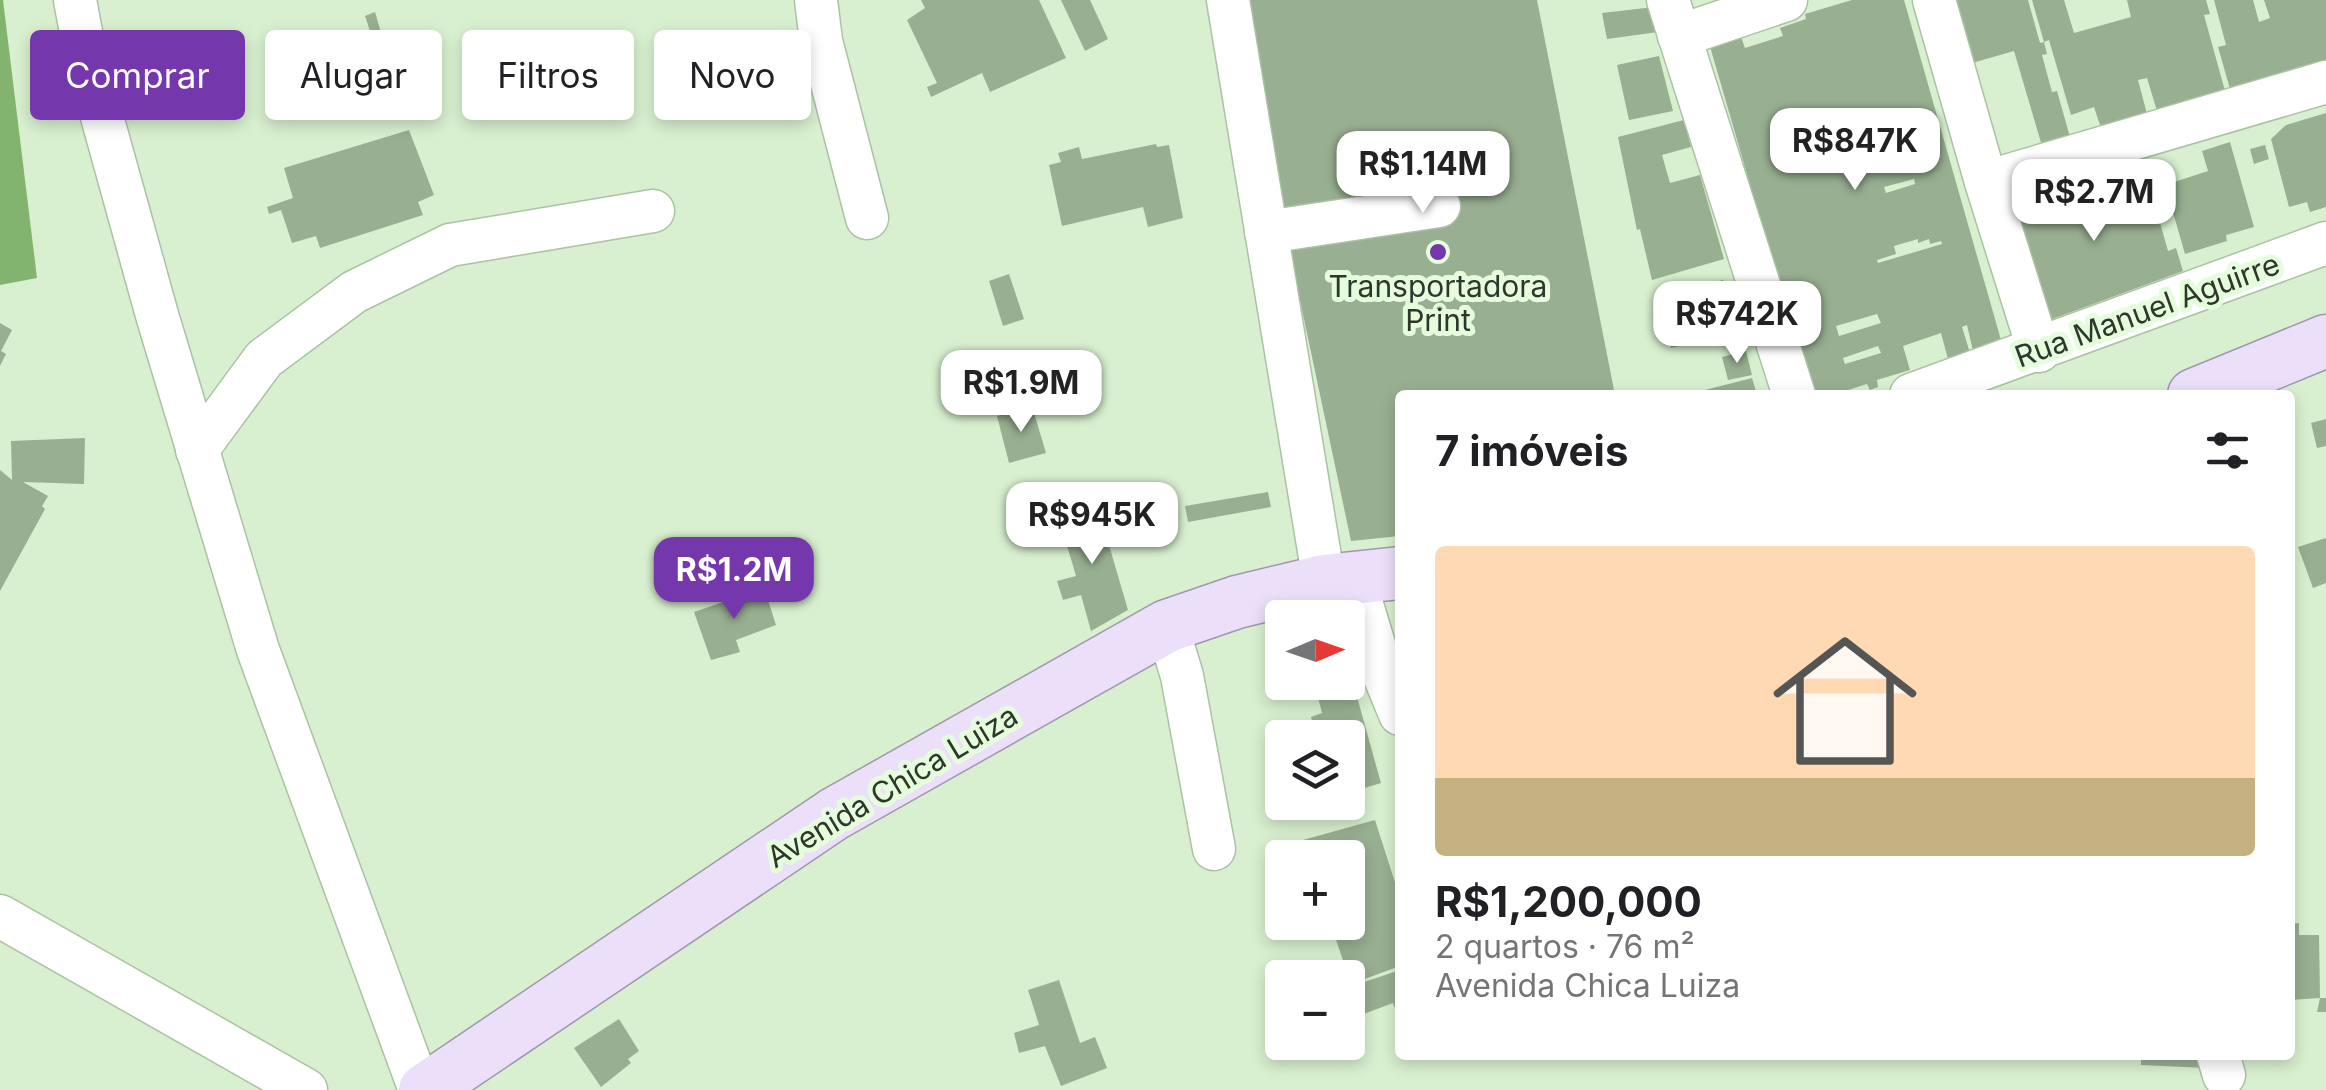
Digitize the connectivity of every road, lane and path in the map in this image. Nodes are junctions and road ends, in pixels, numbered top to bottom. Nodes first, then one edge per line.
1 (74, 0) edge
2 (816, 0) edge
3 (1228, 0) edge
4 (1786, 0) edge
5 (1934, 0) edge
6 (1673, 18) edge
7 (2326, 82) edge
8 (1986, 182) junction
9 (1438, 206) dead end
10 (652, 211) dead end
11 (866, 218) dead end
12 (1266, 232) junction
13 (2326, 243) edge
14 (2326, 341) edge
15 (2039, 351) junction
16 (1792, 390) edge
17 (1926, 390) edge
18 (2206, 390) edge
19 (197, 450) junction
20 (1360, 577) edge
21 (1167, 626) junction
22 (1395, 702) edge
23 (1214, 849) dead end
24 (0, 916) edge
25 (306, 1090) edge
26 (422, 1090) edge

1 - 19 street
2 - 11 street
3 - 12 street
4 - 6 street
5 - 8 street
6 - 16 street
7 - 8 street
8 - 15 street
9 - 12 street
10 - 19 street
12 - 20 street
13 - 15 street, Rua Manuel Aguirre
14 - 18 main road
15 - 17 street, Rua Manuel Aguirre
19 - 26 street
20 - 21 main road, Avenida Chica Luiza
20 - 22 street
21 - 23 street
21 - 26 main road, Avenida Chica Luiza
24 - 25 street

